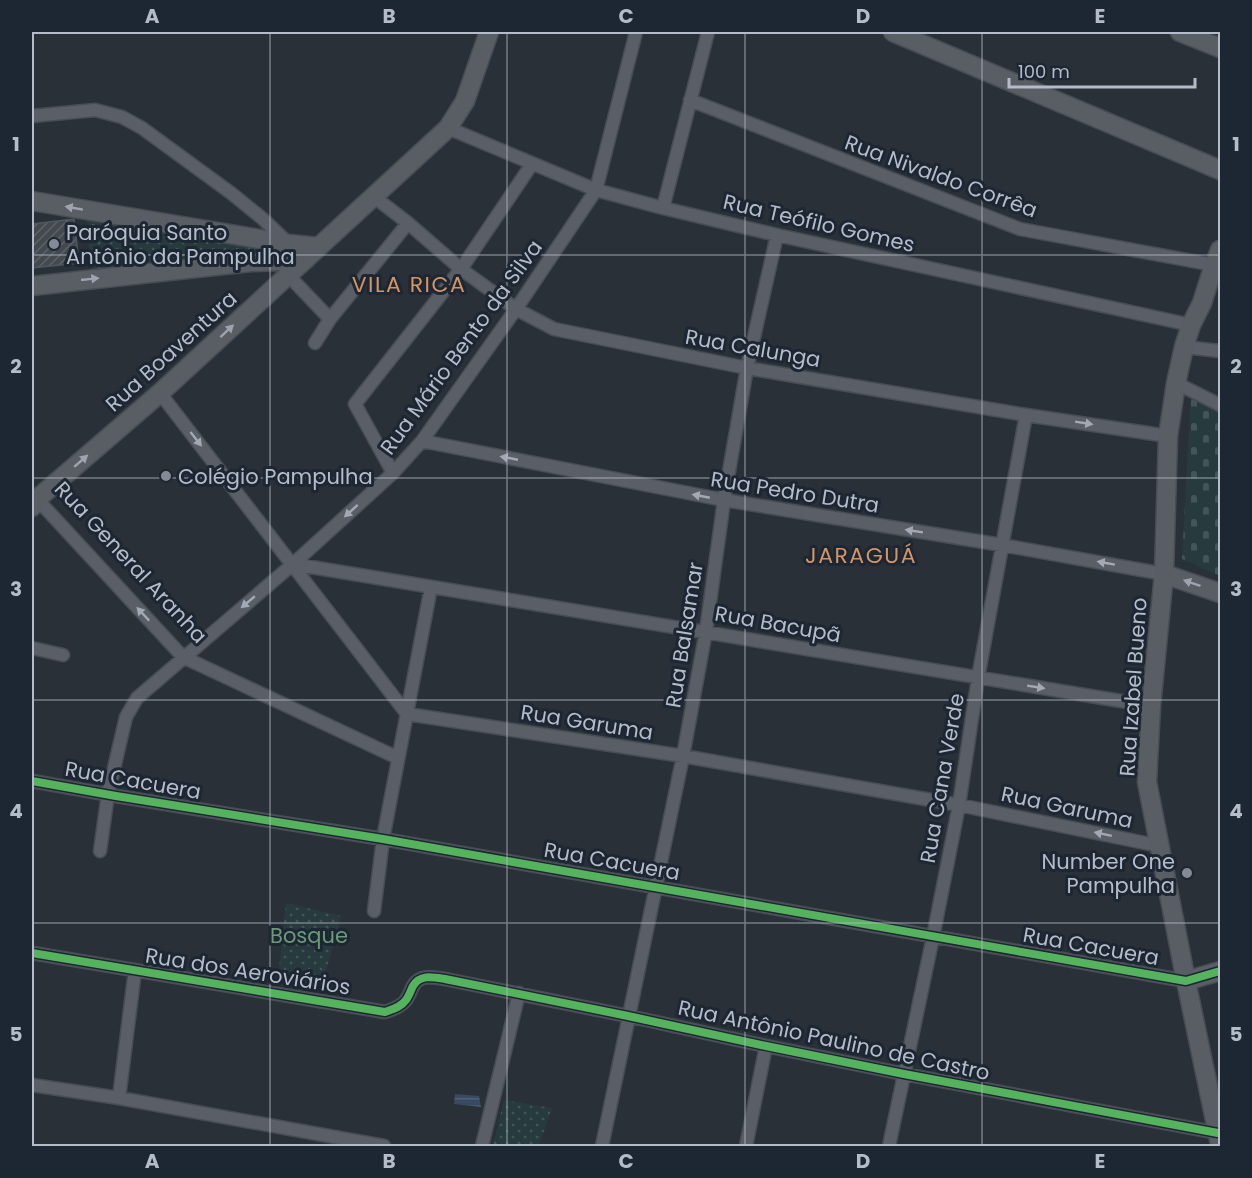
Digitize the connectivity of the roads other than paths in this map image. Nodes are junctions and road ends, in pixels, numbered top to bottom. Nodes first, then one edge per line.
1 (489, 32) edge
2 (636, 32) edge
3 (708, 32) edge
4 (893, 32) edge
5 (1180, 32) edge
6 (914, 35) edge
7 (1221, 48) edge
8 (690, 100) junction
9 (32, 116) edge
10 (448, 128) junction
11 (532, 164) junction
12 (1221, 170) edge
13 (596, 190) junction
14 (372, 196) junction
15 (32, 201) edge
16 (663, 208) junction
17 (408, 224) junction
18 (777, 235) junction
19 (289, 244) junction
20 (311, 254) junction
21 (1218, 261) edge
22 (461, 269) junction
23 (288, 275) junction
24 (32, 286) edge
25 (1221, 294) edge
26 (1202, 303) junction
27 (516, 309) junction
28 (330, 318) junction
29 (1191, 325) junction
30 (315, 343) dead end
31 (1184, 347) junction
32 (1221, 351) edge
33 (747, 368) junction
34 (1176, 383) junction
35 (160, 393) junction
36 (1221, 405) edge
37 (1026, 415) junction
38 (1168, 436) junction
39 (422, 441) junction
40 (393, 473) junction
41 (33, 497) edge
42 (724, 500) junction
43 (1002, 545) junction
44 (293, 564) junction
45 (1164, 574) junction
46 (431, 587) junction
47 (1221, 593) edge
48 (706, 632) junction
49 (32, 648) edge
50 (63, 655) dead end
51 (183, 657) junction
52 (978, 678) junction
53 (1151, 706) junction
54 (407, 714) junction
55 (682, 756) junction
56 (398, 758) junction
57 (32, 781) edge
58 (108, 794) junction
59 (959, 805) junction
60 (383, 839) junction
61 (1160, 846) junction
62 (100, 851) dead end
63 (655, 886) junction
64 (374, 911) dead end
65 (933, 937) junction
66 (32, 953) edge
67 (135, 970) junction
68 (1221, 971) edge
69 (445, 979) joint
70 (1186, 981) junction
71 (519, 993) junction
72 (628, 1016) junction
73 (766, 1046) junction
74 (904, 1074) junction
75 (32, 1085) edge
76 (118, 1098) junction
77 (1219, 1138) edge
78 (316, 1140) edge
79 (384, 1146) edge
80 (482, 1146) edge
81 (602, 1146) edge
82 (746, 1146) edge
83 (889, 1146) edge

1 - 10 street, Rua Boaventura
2 - 13 street, Rua Mário Bento da Silva
3 - 8 street
4 - 6 street
5 - 7 street
6 - 12 street
8 - 16 street
8 - 21 street, Rua Nivaldo Corrêa
9 - 19 street
10 - 11 street, Rua Teófilo Gomes
10 - 14 street, Rua Boaventura
11 - 13 street, Rua Teófilo Gomes
11 - 22 street
13 - 16 street, Rua Teófilo Gomes
13 - 27 street, Rua Mário Bento da Silva
14 - 17 street, Rua Calunga
14 - 20 street, Rua Boaventura
19 -> 15 street
16 - 18 street, Rua Teófilo Gomes
17 - 22 street, Rua Calunga
17 - 28 street
18 - 29 street, Rua Teófilo Gomes
18 - 33 street, Rua Balsamar
19 - 20 street
20 - 23 street, Rua Boaventura
24 -> 20 street
21 - 26 street, Rua Izabel Bueno
22 - 27 street, Rua Calunga
22 - 40 street
23 - 28 street
35 -> 23 street, Rua Boaventura
25 - 26 street
26 - 29 street, Rua Izabel Bueno
27 - 33 street, Rua Calunga
27 - 39 street, Rua Mário Bento da Silva
28 - 30 street
29 - 31 street, Rua Izabel Bueno
31 - 32 street
31 - 34 street, Rua Izabel Bueno
33 - 37 street, Rua Calunga
33 - 42 street, Rua Balsamar
34 - 36 street
34 - 38 street, Rua Izabel Bueno
41 -> 35 street, Rua Boaventura
35 -> 44 street
37 -> 38 street, Rua Calunga
37 - 43 street, Rua Cana Verde
38 - 45 street, Rua Izabel Bueno
39 - 40 street, Rua Mário Bento da Silva
42 -> 39 street, Rua Pedro Dutra
40 -> 44 street, Rua Mário Bento da Silva
51 -> 41 street, Rua General Aranha
43 -> 42 street, Rua Pedro Dutra
42 - 48 street, Rua Balsamar
45 -> 43 street, Rua Pedro Dutra
43 - 52 street, Rua Cana Verde
44 - 46 street, Rua Bacupã
44 -> 51 street, Rua Mário Bento da Silva
44 - 54 street
47 -> 45 street
45 - 53 street, Rua Izabel Bueno
46 - 48 street, Rua Bacupã
46 - 54 street
48 - 52 street, Rua Bacupã
48 - 55 street, Rua Balsamar
49 - 50 street
51 - 56 street, Rua General Aranha
51 - 58 street, Rua Mário Bento da Silva
52 -> 53 street, Rua Bacupã
52 - 59 street, Rua Cana Verde
53 - 61 street, Rua Izabel Bueno
54 - 55 street, Rua Garuma
54 - 56 street
55 - 59 street, Rua Garuma
55 - 63 street, Rua Balsamar
56 - 60 street
57 - 58 street, Rua Cacuera
58 - 60 street, Rua Cacuera
58 - 62 street, Rua Mário Bento da Silva
61 -> 59 street, Rua Garuma
59 - 65 street, Rua Cana Verde
60 - 63 street, Rua Cacuera
60 - 64 street
61 - 70 street, Rua Izabel Bueno
63 - 65 street, Rua Cacuera
63 - 72 street, Rua Balsamar
65 - 70 street, Rua Cacuera
65 - 74 street, Rua Cana Verde
66 - 67 street, Rua dos Aeroviários
67 - 69 street, Rua dos Aeroviários
67 - 76 street
68 - 70 street
69 - 71 street, Rua Antônio Paulino de Castro
70 - 77 street, Rua Izabel Bueno
71 - 72 street, Rua Antônio Paulino de Castro
71 - 80 street
72 - 73 street, Rua Antônio Paulino de Castro
72 - 81 street, Rua Balsamar
73 - 74 street, Rua Antônio Paulino de Castro
73 - 82 street
74 - 77 street, Rua Antônio Paulino de Castro
74 - 83 street, Rua Cana Verde
75 - 76 street
76 - 78 street
78 - 79 street

